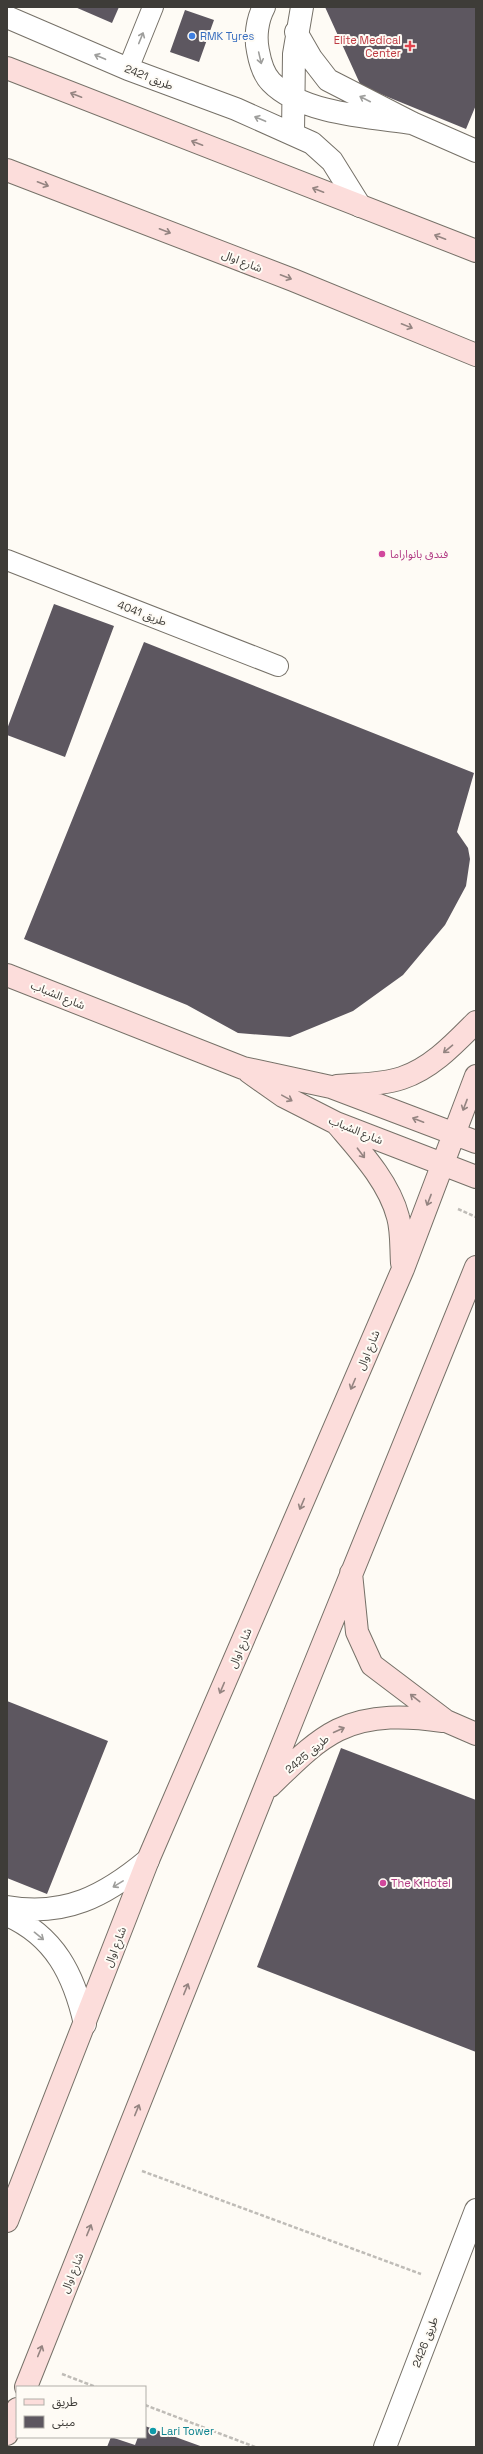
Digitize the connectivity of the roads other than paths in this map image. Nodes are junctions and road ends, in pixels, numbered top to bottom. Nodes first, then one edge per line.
1 (153, 7) edge
2 (264, 7) edge
3 (302, 7) edge
4 (7, 17) edge
5 (296, 32) junction
6 (7, 68) edge
7 (128, 69) junction
8 (295, 98) junction
9 (412, 123) junction
10 (293, 133) junction
11 (476, 151) edge
12 (7, 170) edge
13 (360, 206) junction
14 (476, 251) edge
15 (476, 355) edge
16 (7, 560) edge
17 (278, 666) dead end
18 (7, 975) edge
19 (476, 1022) edge
20 (243, 1068) junction
21 (476, 1076) edge
22 (331, 1087) junction
23 (336, 1123) junction
24 (454, 1134) junction
25 (476, 1142) edge
26 (443, 1163) junction
27 (476, 1177) edge
28 (476, 1267) edge
29 (403, 1269) junction
30 (351, 1571) junction
31 (446, 1721) junction
32 (476, 1734) edge
33 (266, 1790) junction
34 (148, 1860) junction
35 (7, 1908) edge
36 (7, 1914) edge
37 (85, 2024) junction
38 (476, 2210) edge
39 (7, 2221) edge
40 (471, 2239) edge
41 (26, 2386) edge
42 (16, 2412) edge
43 (7, 2434) edge
44 (385, 2447) edge

7 -> 1 lane
2 -> 8 street
3 - 5 street
7 -> 4 street, طريق 2421
5 - 8 street
9 -> 5 street
13 -> 6 main road
10 -> 7 street, طريق 2421
8 - 9 street
8 - 10 street
9 - 11 street
10 - 13 street, طريق 2421
12 -> 15 main road, شارع اوال
14 -> 13 main road
16 - 17 lane, طريق 4041
18 - 20 main road, شارع الشباب
19 -> 22 main road
20 - 22 main road, شارع الشباب
20 -> 23 main road, شارع الشباب
21 -> 24 main road, شارع اوال
24 -> 22 main road, شارع الشباب
23 - 26 main road, شارع الشباب
23 -> 29 main road
24 - 25 main road, شارع الشباب
24 - 26 main road, شارع اوال
26 - 27 main road, شارع الشباب
26 -> 29 main road, شارع اوال
28 - 30 main road, شارع اوال
29 -> 34 main road, شارع اوال
31 -> 30 main road, طريق 2425
30 - 33 main road, شارع اوال
31 - 32 main road, طريق 2425
33 -> 31 main road, طريق 2425
41 -> 33 main road, شارع اوال
34 -> 35 street
34 - 37 main road, شارع اوال
36 -> 37 street
37 - 39 main road, شارع اوال
38 - 40 street, طريق 2426
40 - 44 street, طريق 2426
42 - 43 main road

